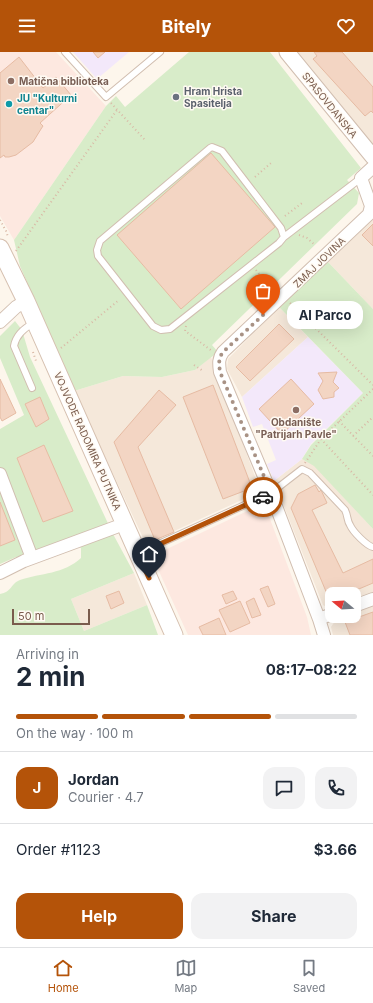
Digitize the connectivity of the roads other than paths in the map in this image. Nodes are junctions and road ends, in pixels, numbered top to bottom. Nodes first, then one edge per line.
1 (65, 52) edge
2 (160, 52) edge
3 (288, 52) edge
4 (373, 157) edge
5 (373, 167) edge
6 (361, 178) junction
7 (284, 237) junction
8 (7, 252) edge
9 (26, 301) junction
10 (0, 322) edge
11 (36, 322) junction
12 (32, 388) dead end
13 (0, 474) edge
14 (271, 493) junction
15 (116, 527) dead end
16 (373, 548) edge
17 (138, 554) junction
18 (32, 558) junction
19 (0, 573) edge
20 (373, 600) edge
21 (361, 604) edge
22 (325, 617) edge
23 (319, 619) junction
24 (174, 635) edge
25 (324, 635) edge

1 - 2 lane
3 - 4 street, SPASOVDANSKA
5 - 6 street
6 - 7 lane
6 - 14 street, ZMAJ JOVINA
7 - 7 lane
8 - 9 main road, VOJVODE RADOMIRA PUTNIKA
9 - 10 street
9 - 11 main road, VOJVODE RADOMIRA PUTNIKA
11 - 12 lane
11 - 17 main road, VOJVODE RADOMIRA PUTNIKA
13 - 18 street
14 - 16 lane
14 - 17 lane
14 - 23 street, ZMAJ JOVINA
15 - 18 street
17 - 24 main road, VOJVODE RADOMIRA PUTNIKA
18 - 19 street
20 - 21 street
22 - 23 street
23 - 25 street, ZMAJ JOVINA

